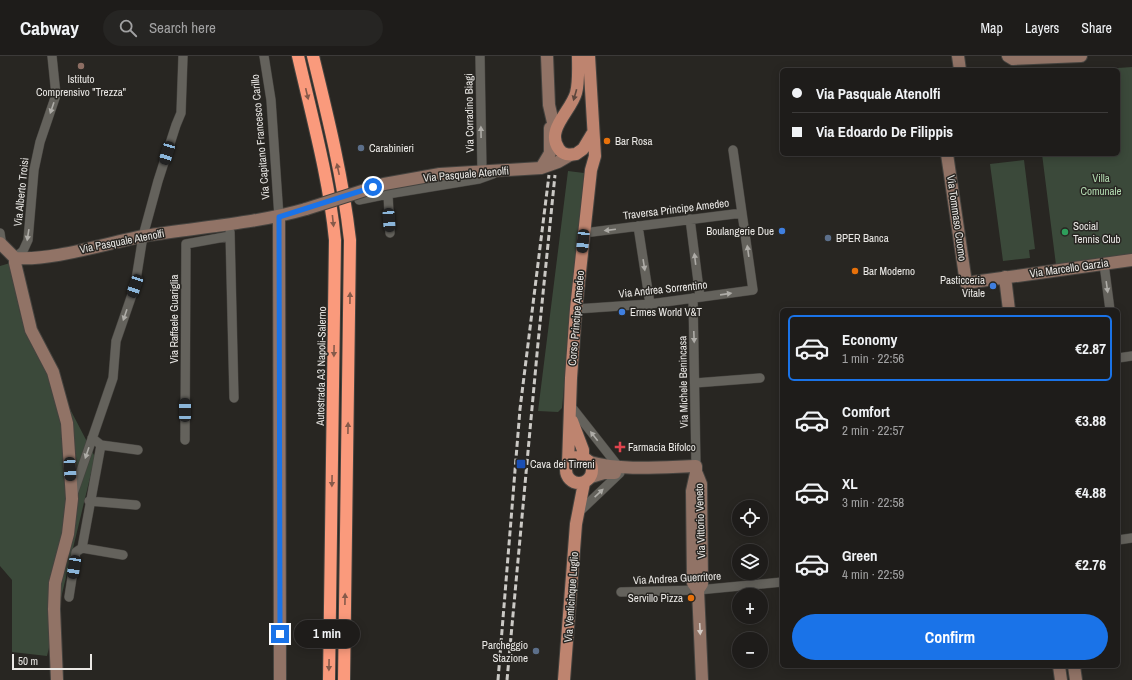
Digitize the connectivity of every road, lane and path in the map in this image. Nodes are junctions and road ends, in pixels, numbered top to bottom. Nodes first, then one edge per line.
1 (52, 56) edge
2 (183, 56) edge
3 (264, 56) edge
4 (298, 56) edge
5 (313, 56) edge
6 (480, 56) edge
7 (547, 56) edge
8 (578, 56) edge
9 (589, 56) edge
10 (958, 56) edge
11 (1081, 56) edge
12 (1011, 58) edge
13 (960, 68) edge
14 (592, 134) junction
15 (552, 136) junction
16 (733, 150) dead end
17 (573, 155) junction
18 (947, 156) edge
19 (541, 168) junction
20 (591, 170) junction
21 (482, 171) junction
22 (504, 171) junction
23 (388, 194) junction
24 (359, 200) dead end
25 (742, 213) junction
26 (279, 217) junction
27 (690, 219) junction
28 (230, 223) junction
29 (638, 226) junction
30 (0, 233) edge
31 (390, 233) dead end
32 (584, 233) junction
33 (143, 236) junction
34 (230, 236) junction
35 (1, 245) edge
36 (15, 258) junction
37 (1132, 260) edge
38 (1104, 264) junction
39 (1005, 277) junction
40 (966, 283) joint
41 (753, 290) joint
42 (697, 298) junction
43 (650, 304) junction
44 (1009, 308) edge
45 (1110, 308) edge
46 (576, 309) junction
47 (1132, 356) edge
48 (1120, 358) edge
49 (760, 378) dead end
50 (695, 383) junction
51 (234, 398) dead end
52 (570, 405) junction
53 (571, 418) junction
54 (92, 438) junction
55 (185, 440) dead end
56 (100, 445) junction
57 (138, 450) dead end
58 (586, 460) junction
59 (568, 464) junction
60 (619, 470) junction
61 (696, 470) junction
62 (569, 478) junction
63 (587, 480) junction
64 (72, 500) junction
65 (89, 501) junction
66 (136, 505) dead end
67 (578, 513) junction
68 (1132, 538) edge
69 (1120, 540) edge
70 (82, 548) junction
71 (123, 555) dead end
72 (780, 582) edge
73 (698, 590) junction
74 (621, 592) dead end
75 (69, 597) dead end
76 (1059, 668) edge
77 (1074, 668) edge
78 (57, 680) edge
79 (280, 680) edge
80 (329, 680) edge
81 (344, 680) edge
82 (564, 680) edge
83 (702, 680) edge
84 (1061, 680) edge
85 (1076, 680) edge

1 -> 36 street, Via Alberto Troisi
2 - 33 street
3 - 26 street, Via Capitano Francesco Carillo
4 -> 80 highway, Autostrada A3 Napoli-Salerno
81 -> 5 highway
21 -> 6 street, Via Corradino Biagi
7 - 15 street
8 -> 15 main road
9 - 14 main road, Corso Principe Amedeo
10 - 13 street
11 - 12 street
14 - 17 main road
14 - 20 main road, Corso Principe Amedeo
15 - 17 main road
15 - 19 street
16 - 25 street
17 - 19 street, Via Pasquale Atenolfi
17 - 20 main road
18 - 40 street, Via Tommaso Cuomo
19 - 22 street, Via Pasquale Atenolfi
20 - 32 main road, Corso Principe Amedeo
21 - 22 street, Via Pasquale Atenolfi
21 - 26 street, Via Pasquale Atenolfi, bridge
22 - 23 street
23 - 24 street
23 - 31 street
25 - 27 street, Traversa Principe Amedeo
41 -> 25 street, Traversa Principe Amedeo
26 - 28 street, Via Pasquale Atenolfi
26 - 79 street
27 - 29 street, Traversa Principe Amedeo
42 -> 27 street, Via Michele Benincasa
28 - 33 street, Via Pasquale Atenolfi
28 - 34 street
29 -> 32 street, Traversa Principe Amedeo
29 -> 43 street
30 - 35 street
32 - 46 main road, Corso Principe Amedeo
33 - 36 street, Via Pasquale Atenolfi
33 -> 54 street
34 - 51 street
34 - 55 street, Via Raffaele Guariglia
35 - 36 street
36 - 64 street
37 - 38 street, Via Marcello Garzia
38 - 39 street, Via Marcello Garzia
38 -> 45 street
39 - 40 street, Via Marcello Garzia
39 - 44 street
42 -> 41 street, Via Andrea Sorrentino
42 - 43 street, Via Andrea Sorrentino
42 -> 50 street, Via Michele Benincasa
43 - 46 street, Via Andrea Sorrentino
46 - 52 main road, Corso Principe Amedeo
47 - 48 street
49 - 50 street
50 - 61 street, Via Michele Benincasa
52 - 53 main road, Corso Principe Amedeo
60 -> 52 street
53 - 58 main road
53 - 59 main road
54 - 56 street
54 -> 64 street
56 - 57 street
56 - 65 street
58 - 59 main road
58 - 60 street
58 - 63 main road
59 - 62 main road
60 - 61 street
60 - 63 street
67 -> 60 street
61 - 73 street, Via Vittorio Veneto
62 - 63 main road
62 - 67 main road
63 - 67 main road
64 - 78 street
65 - 66 street
65 - 70 street
67 - 82 main road, Via Venticinque Luglio
68 - 69 street
70 - 71 street
70 - 75 street
72 - 73 street, Via Andrea Guerritore
73 - 74 street, Via Andrea Guerritore
73 -> 83 street, Via Vittorio Veneto
76 - 84 street
77 - 85 street

